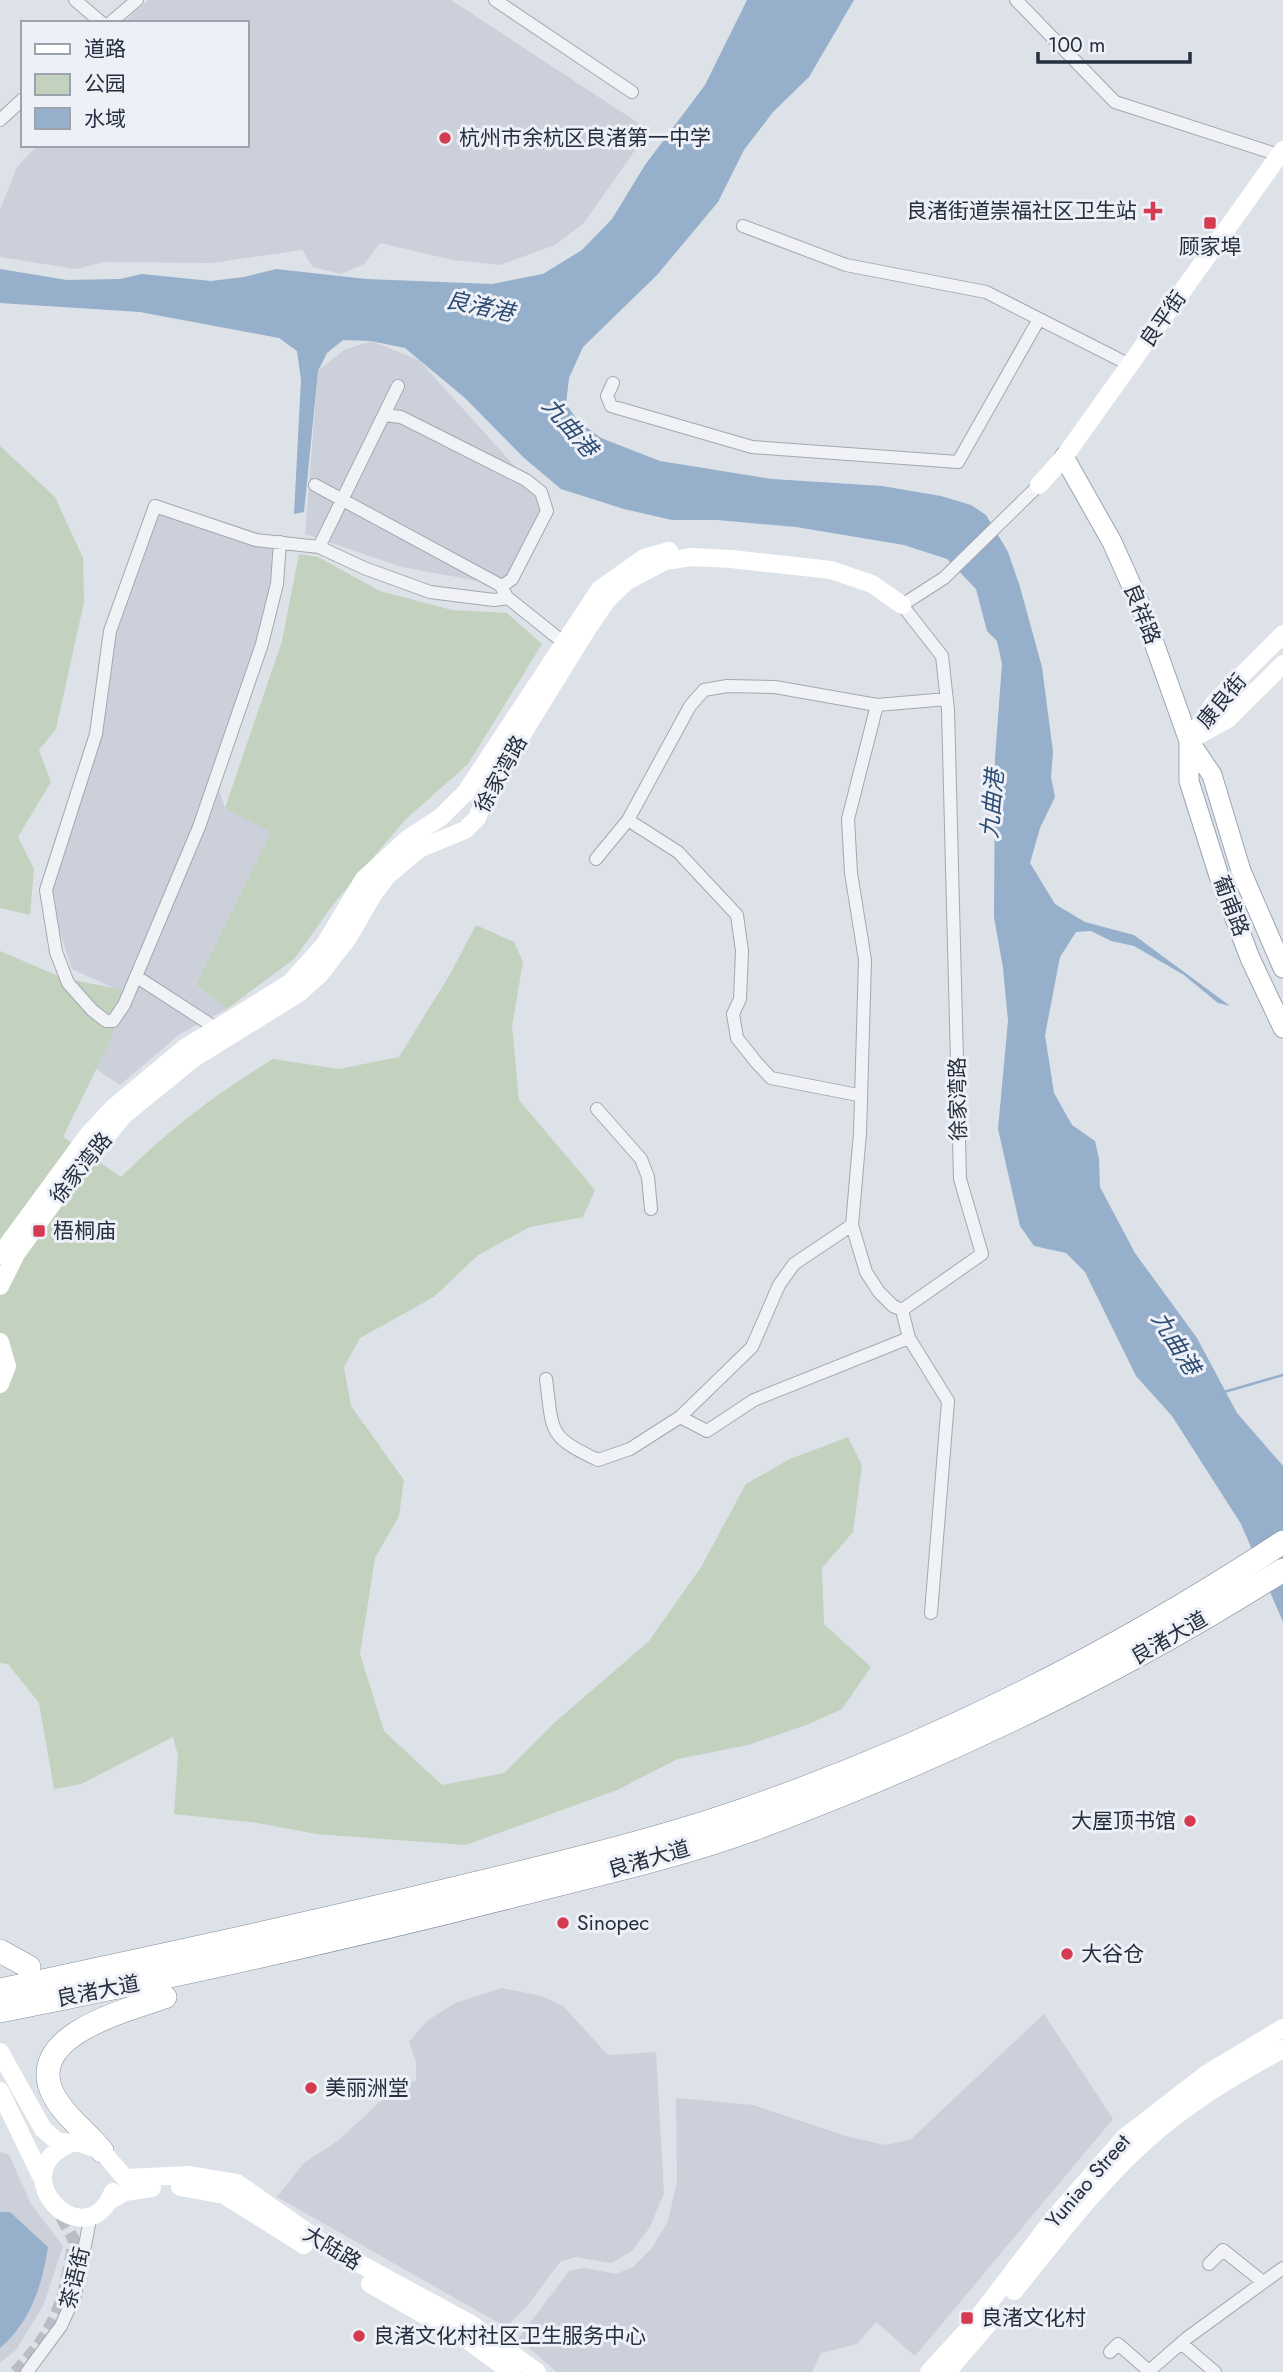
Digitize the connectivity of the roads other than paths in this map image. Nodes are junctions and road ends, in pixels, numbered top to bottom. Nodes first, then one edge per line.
1 (75, 0) edge
2 (137, 0) edge
3 (495, 0) edge
4 (1016, 0) edge
5 (100, 21) edge
6 (112, 21) edge
7 (632, 92) dead end
8 (21, 101) edge
9 (0, 120) edge
10 (1282, 154) edge
11 (743, 226) dead end
12 (1039, 319) junction
13 (1130, 365) junction
14 (612, 383) dead end
15 (398, 386) dead end
16 (384, 415) junction
17 (1064, 457) junction
18 (316, 485) dead end
19 (1039, 485) joint
20 (343, 499) junction
21 (280, 542) junction
22 (319, 547) junction
23 (505, 593) junction
24 (902, 605) junction
25 (1283, 634) edge
26 (568, 646) junction
27 (1283, 664) edge
28 (947, 699) junction
29 (877, 705) junction
30 (1189, 741) junction
31 (1189, 781) joint
32 (628, 820) junction
33 (596, 859) dead end
34 (1283, 968) edge
35 (137, 976) junction
36 (1283, 1028) edge
37 (223, 1032) junction
38 (858, 1096) junction
39 (597, 1109) dead end
40 (651, 1209) dead end
41 (852, 1225) junction
42 (0, 1255) edge
43 (0, 1286) edge
44 (902, 1310) junction
45 (909, 1338) junction
46 (0, 1342) edge
47 (546, 1379) dead end
48 (0, 1384) edge
49 (680, 1417) junction
50 (1283, 1542) edge
51 (1283, 1570) edge
52 (1249, 1578) junction
53 (932, 1613) dead end
54 (0, 1951) edge
55 (29, 1967) dead end
56 (0, 1990) edge
57 (165, 1997) dead end
58 (0, 2011) edge
59 (1283, 2028) edge
60 (1283, 2049) edge
61 (0, 2053) edge
62 (0, 2091) edge
63 (70, 2144) junction
64 (102, 2151) junction
65 (116, 2171) junction
66 (41, 2176) junction
67 (109, 2201) junction
68 (91, 2215) junction
69 (1209, 2263) dead end
70 (1283, 2268) edge
71 (1263, 2283) junction
72 (1182, 2344) junction
73 (1110, 2352) dead end
74 (1149, 2371) edge
75 (27, 2372) edge
76 (510, 2372) edge
77 (537, 2372) edge
78 (929, 2372) edge
79 (947, 2372) edge
80 (1215, 2372) edge

1 - 5 street
2 - 6 street
3 - 7 street
4 - 10 street
8 - 9 street
10 - 13 main road, 良平街
11 - 12 street
12 - 13 street
12 - 14 street
13 - 17 main road, 良平街
15 - 16 street
16 - 20 street
16 - 23 street
17 - 19 main road, 良平街
17 - 30 main road, 良祥路
18 - 20 street
19 - 24 street
20 - 22 street
20 - 23 street
21 - 22 street
21 - 35 street
21 - 35 street
22 - 23 street
23 - 26 street
24 - 26 main road, 徐家湾路
24 - 28 street, 徐家湾路
25 - 30 main road, 康良街
26 - 37 main road, 徐家湾路
26 - 37 main road, 徐家湾路
27 - 30 main road, 康良街
28 - 29 street
28 - 44 street, 徐家湾路
29 - 32 street
29 - 38 street
30 - 31 main road, 良祥路
30 - 34 main road, 葡甫路
31 - 36 main road, 葡甫路
32 - 33 street
32 - 38 street
35 - 37 street
37 - 42 main road, 徐家湾路
37 - 43 main road, 徐家湾路
38 - 41 street
39 - 40 street
41 - 44 street
41 - 49 street
44 - 45 street
45 - 49 street
45 - 53 street
46 - 48 main road
47 - 49 street
50 - 52 highway
51 - 52 highway
52 - 56 highway, 良渚大道
52 - 58 highway, 良渚大道
54 - 55 highway
57 - 64 highway
59 - 78 main road, Yuniao Street
60 - 79 main road, Yuniao Street
61 - 63 main road
62 - 66 main road
63 - 64 main road
63 - 66 main road
64 - 65 main road
65 - 67 main road
65 - 77 main road, 大陆路
66 - 68 main road
67 - 68 main road
67 - 76 main road, 大陆路
68 - 75 street, 茶语街
69 - 71 street
70 - 71 street
71 - 72 street
72 - 74 street
72 - 80 street
73 - 74 street

